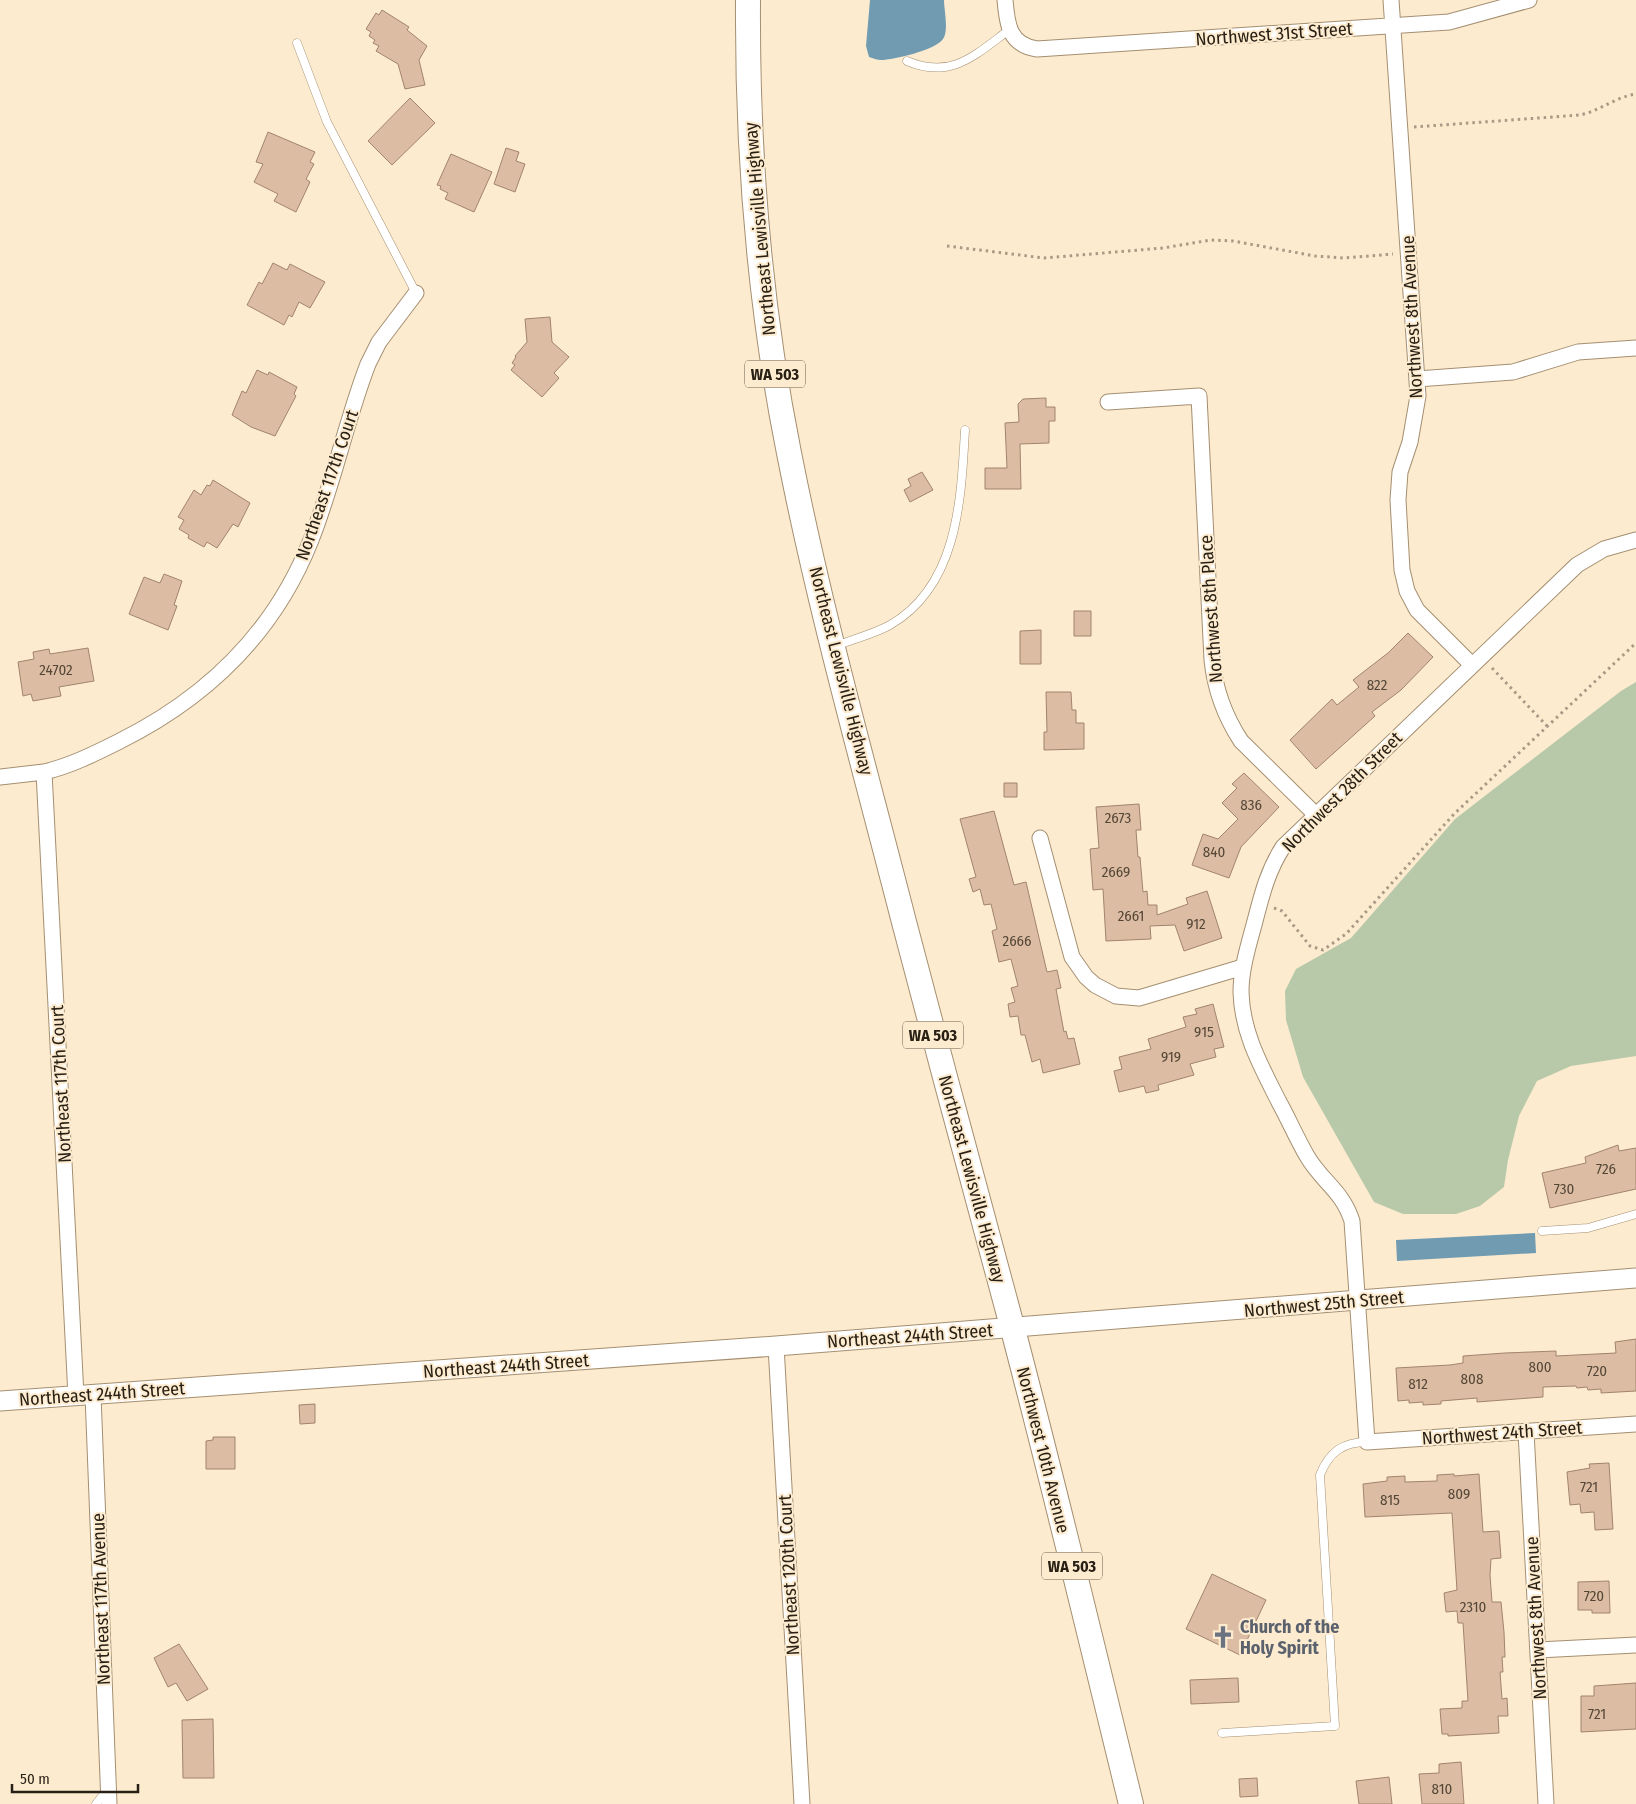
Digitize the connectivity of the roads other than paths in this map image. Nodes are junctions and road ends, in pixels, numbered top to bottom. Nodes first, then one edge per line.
1 (748, 0) edge
2 (1005, 0) edge
3 (1392, 0) edge
4 (1529, 0) edge
5 (1392, 26) junction
6 (1013, 36) junction
7 (297, 43) dead end
8 (907, 61) dead end
9 (416, 293) joint
10 (1636, 348) edge
11 (1417, 380) junction
12 (1108, 402) dead end
13 (965, 430) dead end
14 (1636, 540) edge
15 (834, 646) junction
16 (1477, 661) junction
17 (44, 772) junction
18 (0, 777) edge
19 (1316, 815) junction
20 (1040, 838) dead end
21 (1243, 968) junction
22 (1636, 1214) edge
23 (1542, 1230) dead end
24 (1636, 1278) edge
25 (1357, 1301) junction
26 (1013, 1328) junction
27 (776, 1346) junction
28 (85, 1396) junction
29 (0, 1401) edge
30 (1636, 1424) edge
31 (1526, 1432) junction
32 (1367, 1442) junction
33 (1636, 1645) edge
34 (1538, 1650) junction
35 (1222, 1733) dead end
36 (108, 1788) junction
37 (96, 1804) edge
38 (109, 1804) edge
39 (802, 1804) edge
40 (1131, 1804) edge
41 (1546, 1804) edge

1 - 15 main road, Northeast Lewisville Highway / WA 503
2 - 6 street
3 - 5 street, Northwest 8th Avenue
4 - 5 street, Northwest 31st Street
5 - 6 street, Northwest 31st Street
5 - 11 street, Northwest 8th Avenue
6 - 8 lane
7 - 9 lane
9 - 17 street, Northeast 117th Court
10 - 11 street
11 - 16 street, Northwest 8th Avenue
12 - 19 street, Northwest 8th Place
13 - 15 lane
14 - 16 street, Northwest 28th Street
15 - 26 main road, Northeast Lewisville Highway / WA 503
16 - 19 street, Northwest 28th Street
17 - 18 street, Northeast 117th Court
17 - 28 street, Northeast 117th Court
19 - 21 street, Northwest 28th Street
20 - 21 street
21 - 25 street, Northwest 28th Street
22 - 23 lane
24 - 25 street, Northwest 25th Street
25 - 26 street, Northwest 25th Street
25 - 32 street, Northwest 28th Street
26 - 27 street, Northeast 244th Street
26 - 40 main road, Northwest 10th Avenue / WA 503
27 - 28 street, Northeast 244th Street
27 - 39 street, Northeast 120th Court
28 - 29 street, Northeast 244th Street
28 - 36 street, Northeast 117th Avenue
30 - 31 street, Northwest 24th Street
31 - 32 street, Northwest 24th Street
31 - 34 street, Northwest 8th Avenue
32 - 35 lane
33 - 34 street
34 - 41 street, Northwest 8th Avenue
36 - 37 lane
36 - 38 street, Northeast 117th Avenue

